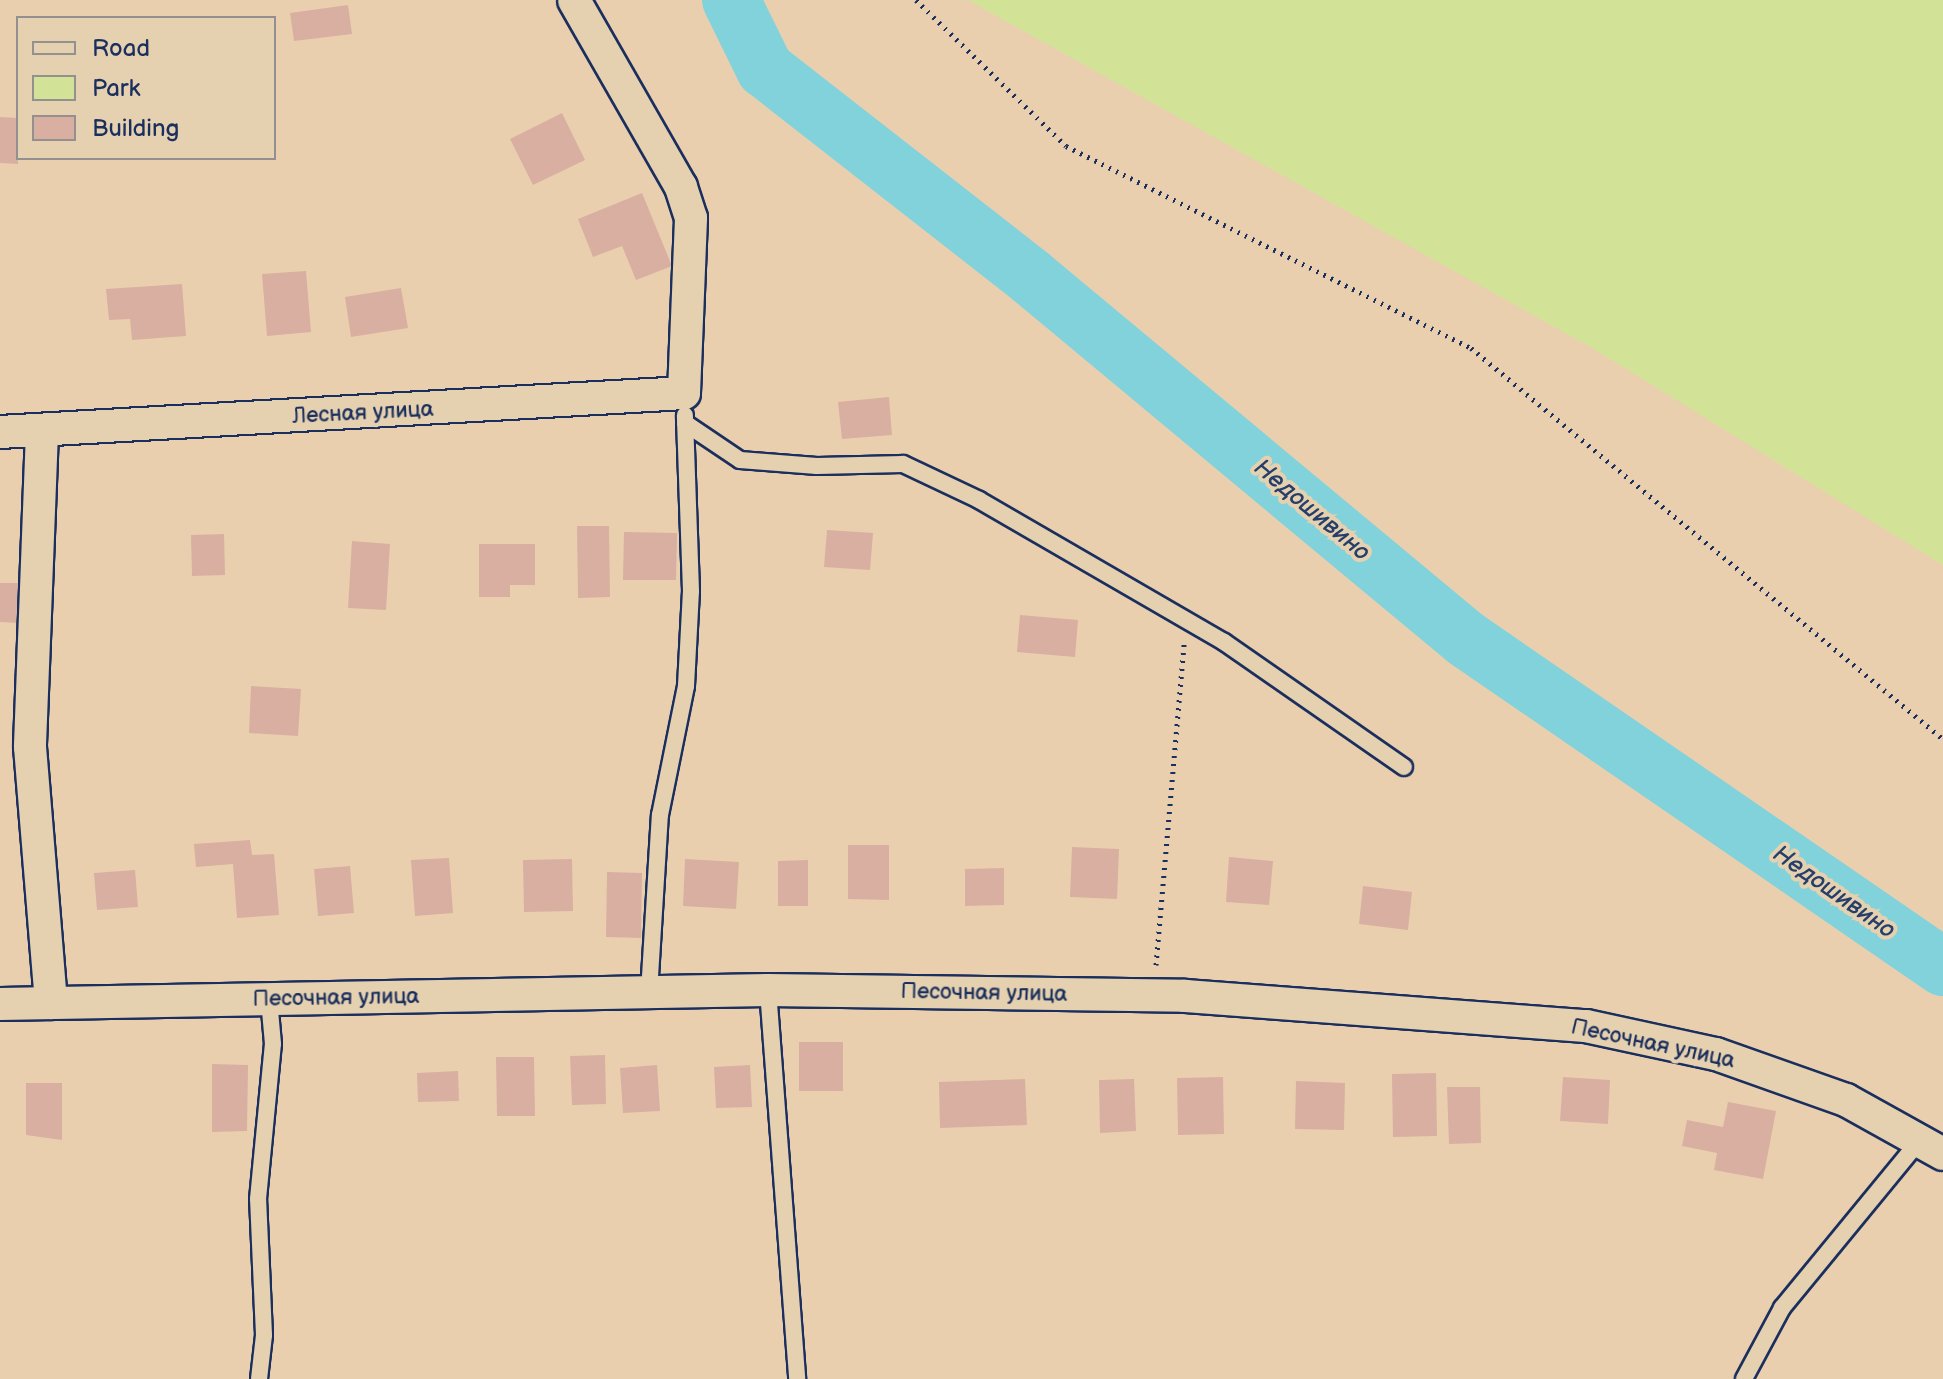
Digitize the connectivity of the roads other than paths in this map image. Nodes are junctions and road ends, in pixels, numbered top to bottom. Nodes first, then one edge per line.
1 (574, 0) edge
2 (685, 408) junction
3 (0, 432) edge
4 (42, 432) junction
5 (1404, 767) dead end
6 (768, 990) junction
7 (649, 993) junction
8 (269, 999) junction
9 (51, 1003) junction
10 (0, 1004) edge
11 (1931, 1147) edge
12 (259, 1379) edge
13 (797, 1379) edge
14 (1744, 1379) edge

1 - 2 street
2 - 4 street, Лесная улица
2 - 5 lane
2 - 7 lane
3 - 4 street, Лесная улица
4 - 9 street
6 - 7 street, Песочная улица
6 - 11 street, Песочная улица
6 - 13 lane
7 - 8 street, Песочная улица
8 - 9 street, Песочная улица
8 - 12 lane
9 - 10 street, Песочная улица
11 - 14 lane

